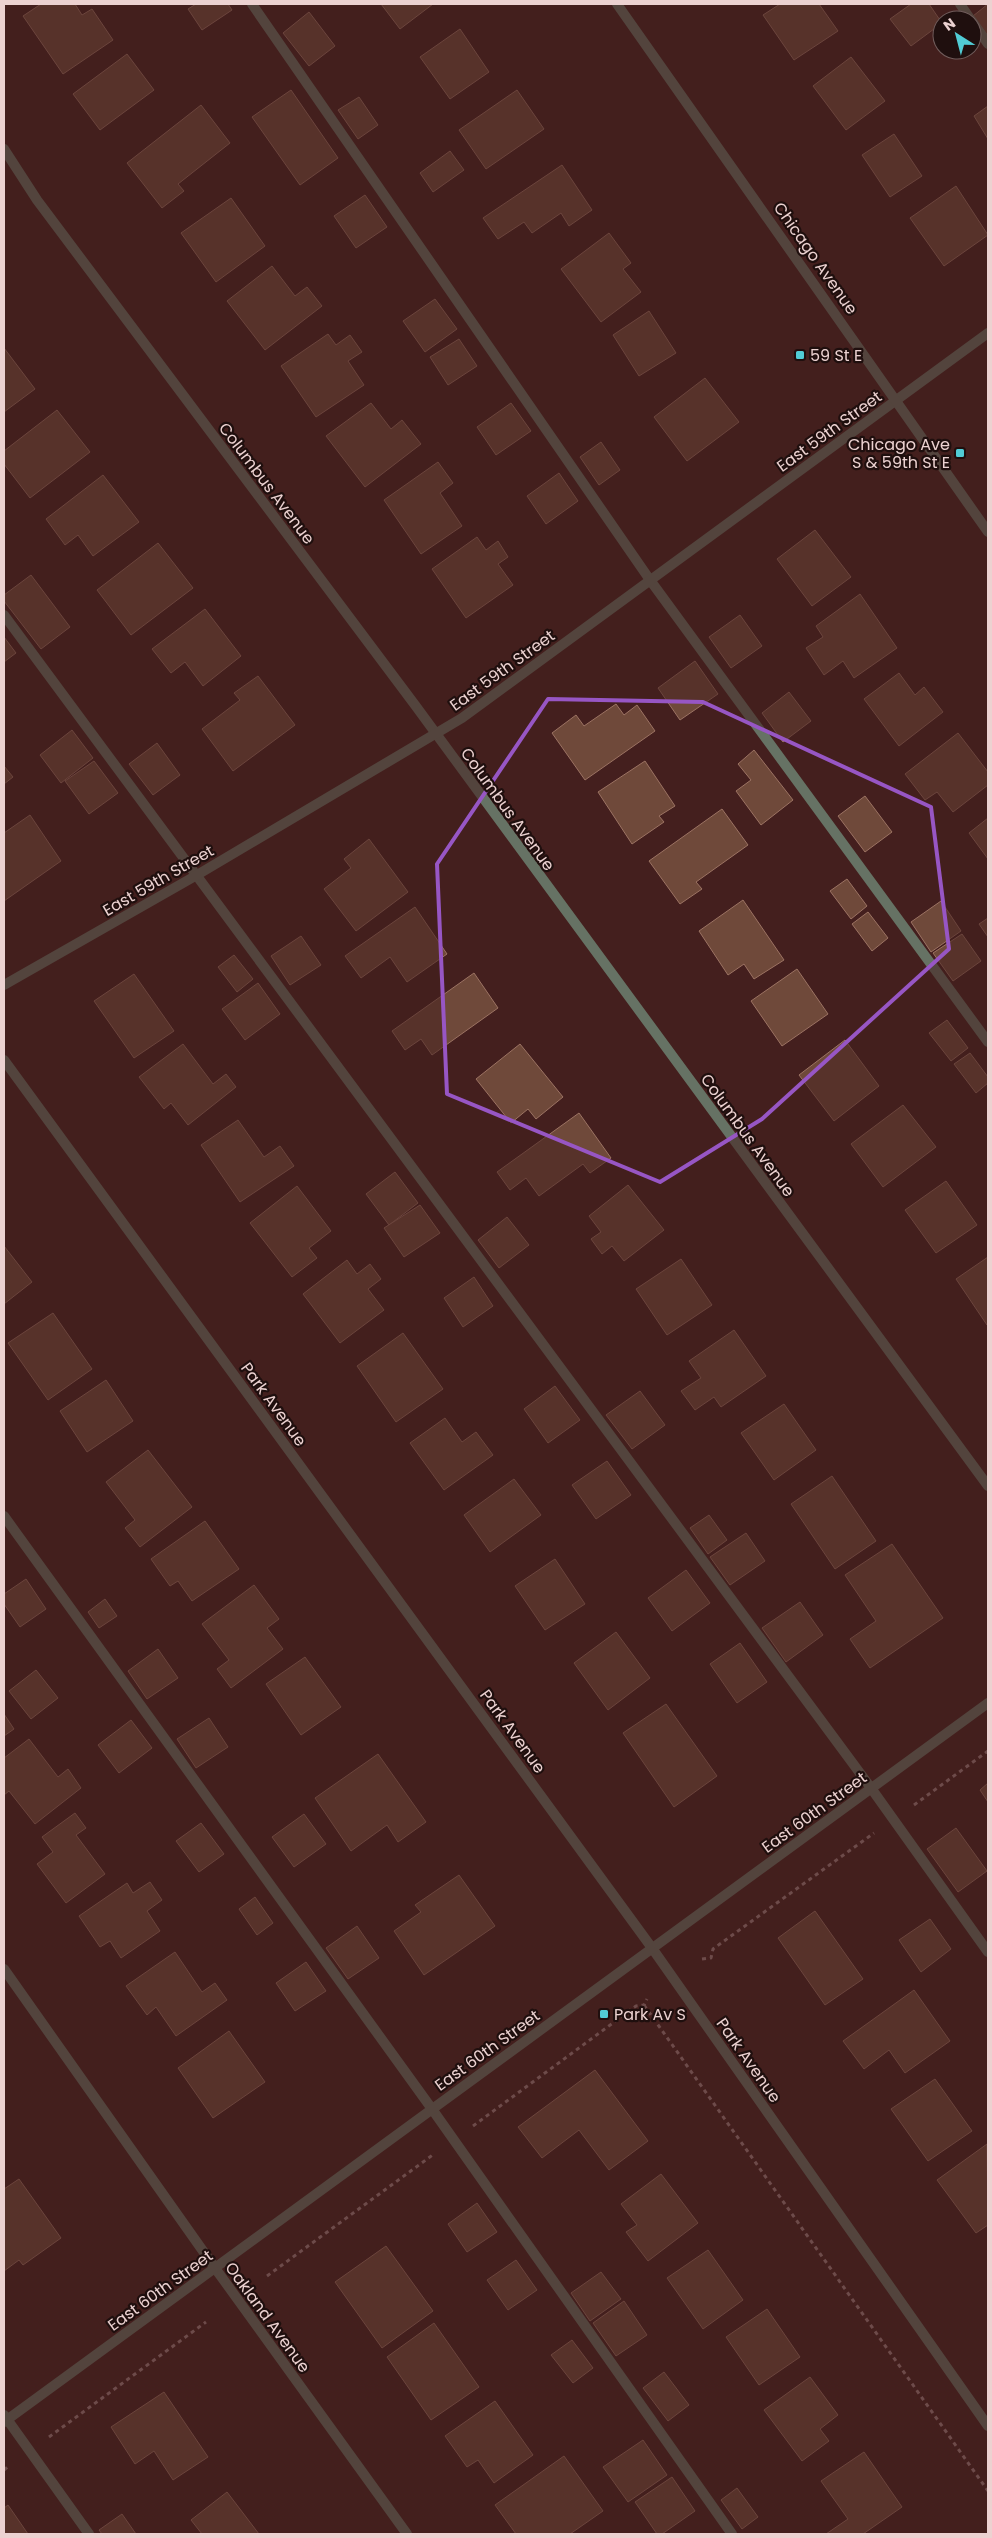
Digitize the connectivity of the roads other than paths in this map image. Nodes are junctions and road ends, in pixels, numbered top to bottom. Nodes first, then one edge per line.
1 (252, 4) edge
2 (617, 4) edge
3 (4, 148) edge
4 (988, 333) edge
5 (896, 400) junction
6 (988, 532) edge
7 (650, 580) junction
8 (4, 615) edge
9 (435, 734) junction
10 (197, 875) junction
11 (4, 985) edge
12 (988, 1042) edge
13 (4, 1060) edge
14 (988, 1486) edge
15 (4, 1516) edge
16 (988, 1703) edge
17 (871, 1788) junction
18 (652, 1948) junction
19 (988, 1952) edge
20 (4, 1969) edge
21 (432, 2109) junction
22 (215, 2268) junction
23 (5, 2419) edge
24 (988, 2426) edge
25 (89, 2534) edge
26 (407, 2534) edge
27 (732, 2534) edge

1 - 7 street
2 - 5 street, Chicago Avenue
3 - 9 street, Columbus Avenue
4 - 5 street, East 59th Street
5 - 6 street, Chicago Avenue
5 - 7 street, East 59th Street
7 - 9 street, East 59th Street
7 - 12 street
8 - 10 street
9 - 10 street, East 59th Street
9 - 14 street, Columbus Avenue
10 - 11 street, East 59th Street
10 - 17 street
13 - 18 street, Park Avenue
15 - 21 street
16 - 17 street, East 60th Street
17 - 18 street, East 60th Street
17 - 19 street
18 - 21 street, East 60th Street
18 - 24 street, Park Avenue
20 - 22 street, Oakland Avenue
21 - 22 street, East 60th Street
21 - 27 street
22 - 23 street, East 60th Street
22 - 26 street, Oakland Avenue
23 - 25 street

